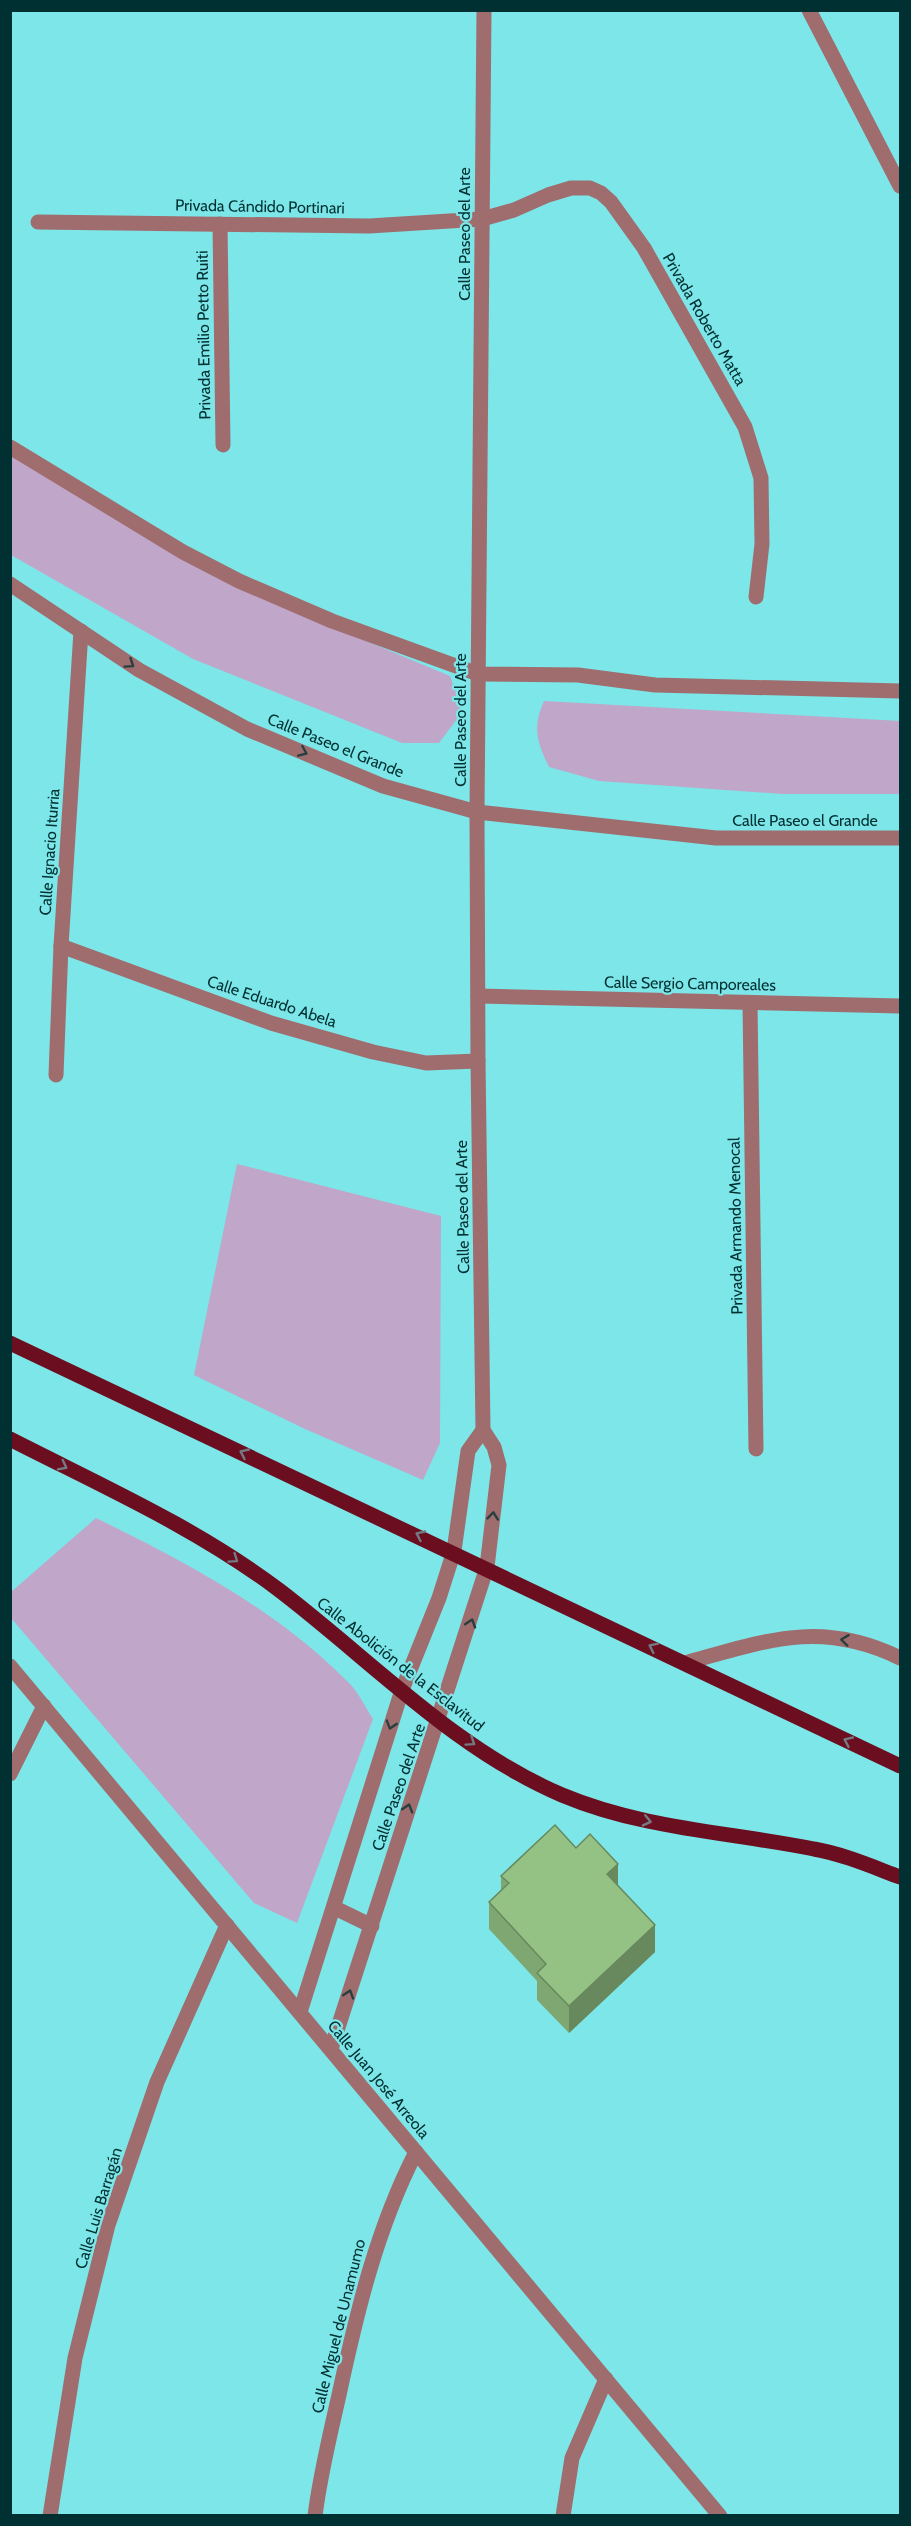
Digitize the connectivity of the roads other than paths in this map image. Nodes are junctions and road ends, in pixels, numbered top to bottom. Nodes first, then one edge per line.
1 (484, 10) edge
2 (809, 10) edge
3 (900, 186) edge
4 (482, 219) junction
5 (38, 222) dead end
6 (220, 224) junction
7 (223, 446) dead end
8 (10, 447) edge
9 (10, 584) edge
10 (756, 597) dead end
11 (81, 632) junction
12 (478, 674) junction
13 (900, 691) edge
14 (477, 812) junction
15 (900, 838) edge
16 (61, 946) junction
17 (478, 996) junction
18 (750, 1003) junction
19 (900, 1006) edge
20 (477, 1061) junction
21 (56, 1075) dead end
22 (10, 1343) edge
23 (483, 1430) junction
24 (10, 1439) edge
25 (756, 1449) dead end
26 (454, 1551) junction
27 (487, 1567) junction
28 (900, 1658) edge
29 (685, 1663) junction
30 (10, 1666) edge
31 (402, 1690) junction
32 (44, 1706) junction
33 (439, 1720) junction
34 (900, 1766) edge
35 (10, 1774) edge
36 (900, 1877) edge
37 (335, 1908) junction
38 (227, 1925) junction
39 (372, 1926) junction
40 (300, 2012) junction
41 (331, 2049) junction
42 (416, 2152) junction
43 (606, 2379) junction
44 (50, 2516) edge
45 (315, 2516) edge
46 (563, 2516) edge
47 (720, 2516) edge

1 - 4 street, Calle Paseo del Arte
2 - 3 street
4 - 6 street, Privada Cándido Portinari
4 - 10 street, Privada Roberto Matta
4 - 12 street, Calle Paseo del Arte
5 - 6 street, Privada Cándido Portinari
6 - 7 street, Privada Emilio Petto Ruiti
8 - 12 street
9 - 11 street, Calle Paseo el Grande
11 -> 14 street, Calle Paseo el Grande
11 - 16 street, Calle Ignacio Iturria
12 - 13 street
12 - 14 street, Calle Paseo del Arte
14 - 15 street, Calle Paseo el Grande
14 - 17 street, Calle Paseo del Arte
16 - 20 street, Calle Eduardo Abela
16 - 21 street, Calle Ignacio Iturria
17 - 18 street, Calle Sergio Camporeales
17 - 20 street, Calle Paseo del Arte
18 - 19 street, Calle Sergio Camporeales
18 - 25 street, Privada Armando Menocal
20 - 23 street, Calle Paseo del Arte
26 -> 22 main road
23 - 26 street, Calle Paseo del Arte
27 -> 23 street, Calle Paseo del Arte
24 -> 31 main road, Calle Abolición de la Esclavitud
26 - 27 main road
26 - 31 street, Calle Paseo del Arte
29 -> 27 main road
33 -> 27 street, Calle Paseo del Arte
28 -> 29 street
34 -> 29 main road
30 - 32 street, Calle Juan José Arreola
31 - 33 main road, Calle Abolición de la Esclavitud
31 -> 37 street, Calle Paseo del Arte
32 - 35 street
32 - 38 street, Calle Juan José Arreola
33 -> 36 main road, Calle Abolición de la Esclavitud
39 -> 33 street, Calle Paseo del Arte
37 - 39 street
37 - 40 street, Calle Paseo del Arte
38 - 40 street, Calle Juan José Arreola
38 - 44 street, Calle Luis Barragán
41 -> 39 street, Calle Paseo del Arte
40 - 41 street, Calle Juan José Arreola
41 - 42 street, Calle Juan José Arreola
42 - 43 street, Calle Juan José Arreola
42 - 45 street, Calle Miguel de Unamumo
43 - 46 street
43 - 47 street, Calle Juan José Arreola

